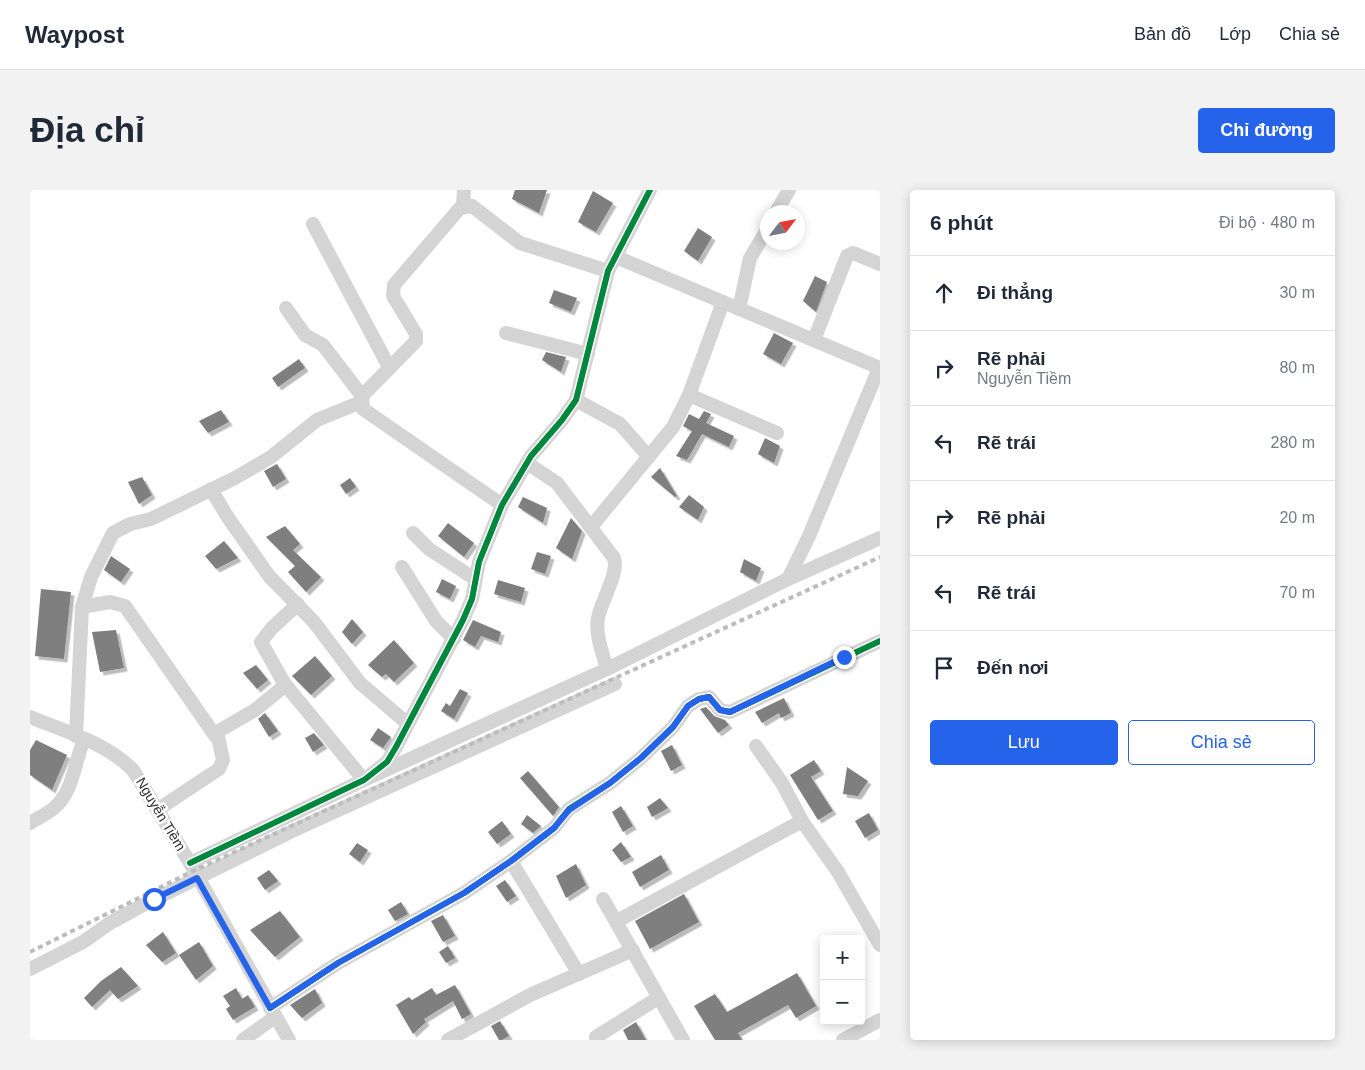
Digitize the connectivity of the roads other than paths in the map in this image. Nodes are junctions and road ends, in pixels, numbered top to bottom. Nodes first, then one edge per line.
1 (464, 190) edge
2 (650, 190) edge
3 (789, 190) edge
4 (780, 205) edge
5 (463, 206) junction
6 (313, 224) dead end
7 (760, 241) edge
8 (616, 257) junction
9 (880, 264) edge
10 (608, 272) junction
11 (723, 302) junction
12 (286, 308) dead end
13 (739, 309) junction
14 (506, 333) dead end
15 (814, 340) junction
16 (588, 354) junction
17 (389, 367) junction
18 (879, 368) edge
19 (689, 395) junction
20 (362, 399) junction
21 (576, 400) junction
22 (777, 433) dead end
23 (649, 457) junction
24 (527, 463) junction
25 (211, 488) junction
26 (502, 505) junction
27 (591, 527) junction
28 (413, 533) dead end
29 (880, 538) edge
30 (402, 567) dead end
31 (475, 578) junction
32 (788, 579) junction
33 (298, 604) junction
34 (82, 607) junction
35 (454, 639) junction
36 (880, 641) edge
37 (607, 669) junction
38 (284, 683) junction
39 (615, 684) dead end
40 (30, 716) edge
41 (408, 724) junction
42 (216, 737) junction
43 (80, 738) junction
44 (756, 746) dead end
45 (364, 780) junction
46 (157, 810) junction
47 (802, 820) junction
48 (30, 823) edge
49 (511, 861) junction
50 (190, 862) junction
51 (197, 878) junction
52 (603, 899) dead end
53 (617, 921) junction
54 (880, 945) edge
55 (633, 950) junction
56 (30, 969) edge
57 (579, 974) junction
58 (658, 998) junction
59 (273, 1012) junction
60 (880, 1020) edge
61 (596, 1037) dead end
62 (243, 1040) edge
63 (288, 1040) edge
64 (448, 1040) edge
65 (683, 1040) edge
66 (843, 1040) edge

1 - 5 street
2 - 8 street
3 - 4 street
5 - 10 street
5 - 17 street
6 - 17 street
7 - 13 street
8 - 10 street
8 - 11 street
9 - 15 street
10 - 16 street
11 - 13 street
11 - 19 street
12 - 20 street
13 - 15 street
14 - 16 street
15 - 18 street
16 - 21 street
17 - 20 street
18 - 32 street
19 - 22 street
19 - 23 street
20 - 25 street
20 - 26 street
21 - 23 street
21 - 24 street
23 - 27 street
24 - 26 street
24 - 27 street
25 - 33 street
25 - 34 street
26 - 31 street
27 - 37 street
28 - 31 street
29 - 32 street
30 - 35 street
31 - 35 street
32 - 37 street
33 - 38 street
33 - 41 street
34 - 42 street
34 - 43 street
35 - 41 street
36 - 49 street
37 - 45 street
38 - 42 street
38 - 45 street
39 - 51 street
40 - 43 street, Nguyễn Tiềm
41 - 45 street
42 - 46 street
43 - 46 street, Nguyễn Tiềm
43 - 48 street
44 - 47 street
45 - 50 street
46 - 50 street, Nguyễn Tiềm
47 - 53 street
47 - 54 street
49 - 57 street
49 - 59 street
50 - 51 street, Nguyễn Tiềm
51 - 56 street
51 - 59 street, Nguyễn Tiềm
52 - 53 street
53 - 55 street
55 - 57 street
55 - 58 street
57 - 64 street
58 - 61 street
58 - 65 street
59 - 62 street
59 - 63 street, Nguyễn Tiềm
60 - 66 street

